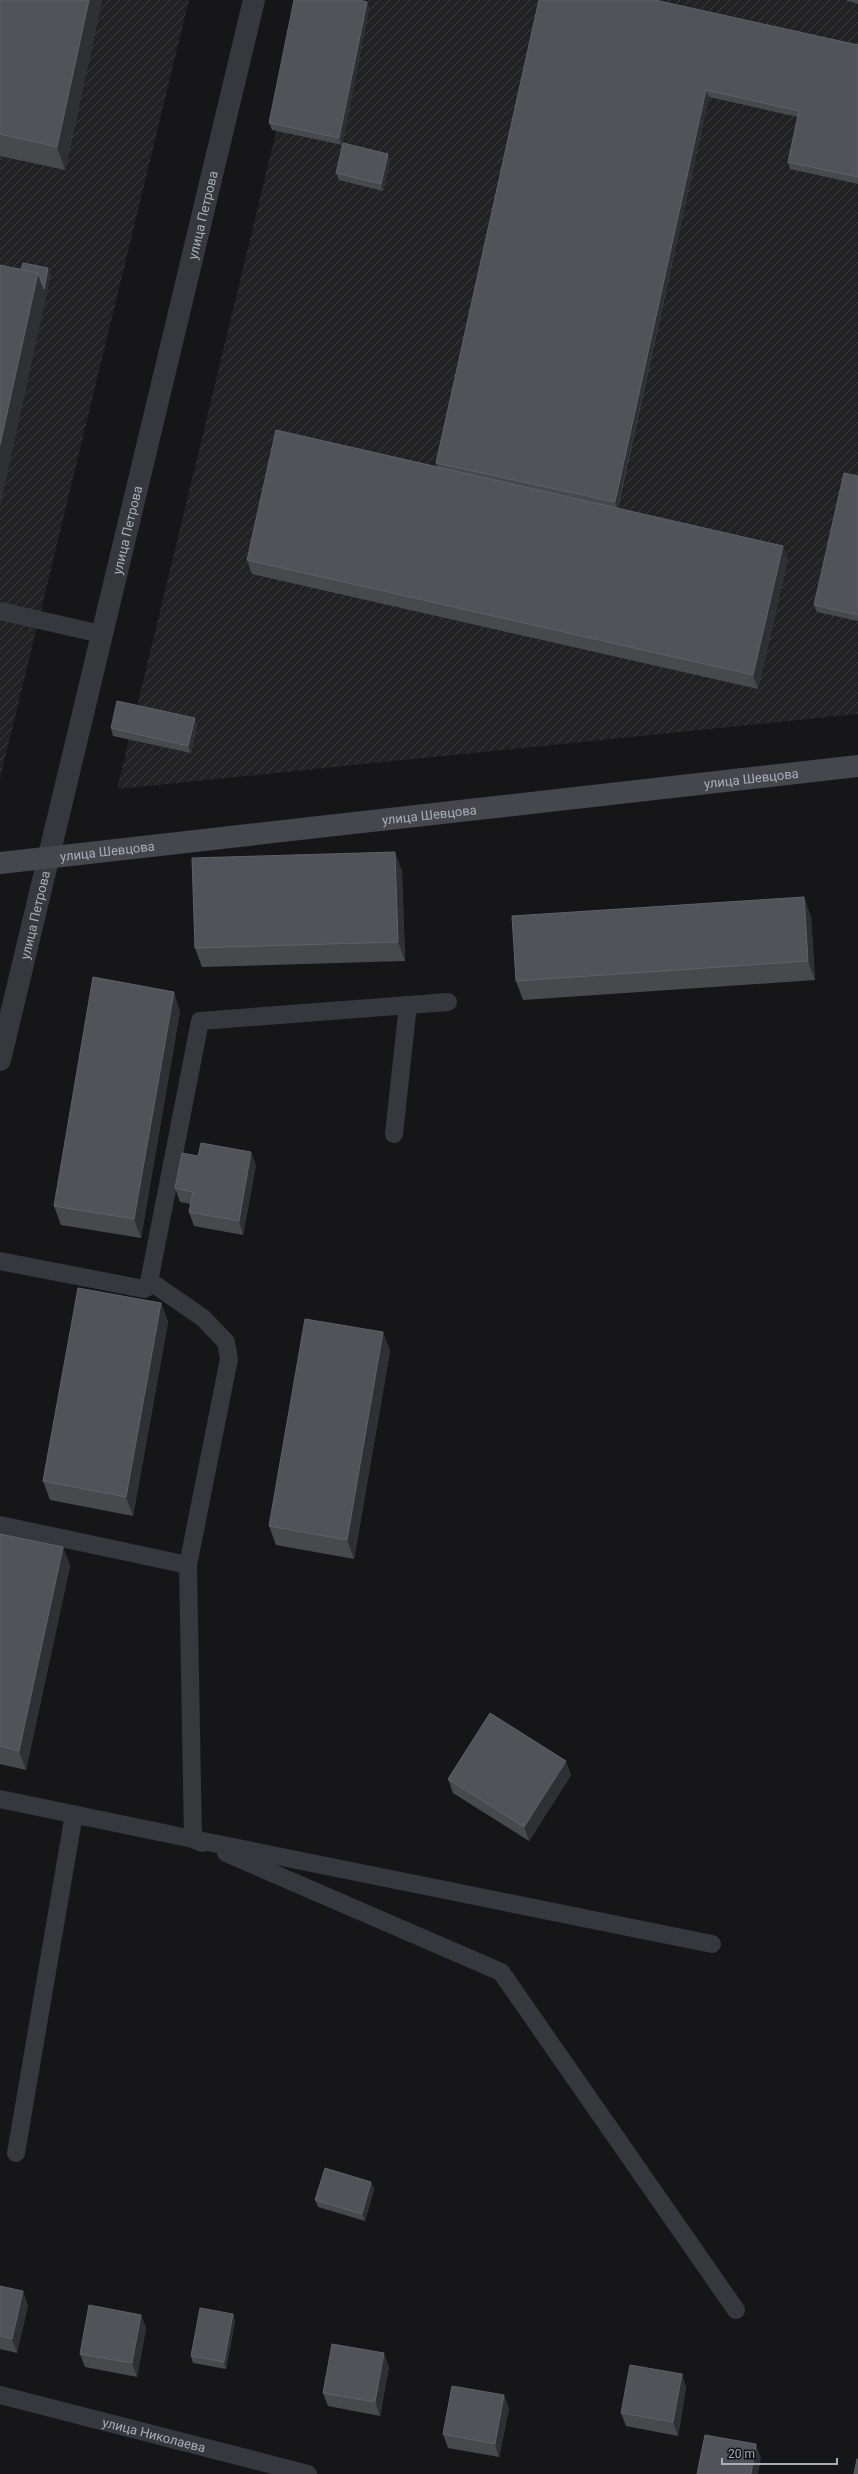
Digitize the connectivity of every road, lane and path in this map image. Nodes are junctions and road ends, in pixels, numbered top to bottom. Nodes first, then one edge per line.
1 (254, 0) edge
2 (0, 611) edge
3 (101, 634) junction
4 (858, 766) edge
5 (48, 858) junction
6 (0, 862) edge
7 (448, 1002) dead end
8 (408, 1005) junction
9 (0, 1060) edge
10 (394, 1134) dead end
11 (0, 1261) edge
12 (151, 1282) junction
13 (0, 1525) edge
14 (188, 1564) junction
15 (0, 1799) edge
16 (74, 1814) junction
17 (193, 1839) junction
18 (712, 1944) dead end
19 (16, 2153) dead end
20 (736, 2310) dead end
21 (0, 2395) edge
22 (308, 2474) edge

1 - 3 street, улица Петрова
2 - 3 lane
3 - 5 street, улица Петрова
4 - 5 main road, улица Шевцова
5 - 6 main road, улица Шевцова
5 - 9 street, улица Петрова
7 - 8 lane
8 - 10 lane
8 - 12 lane
11 - 12 lane
12 - 14 lane
13 - 14 lane
14 - 17 lane
15 - 16 lane
16 - 17 lane
16 - 19 lane
17 - 18 lane
17 - 20 lane
21 - 22 lane, улица Николаева

